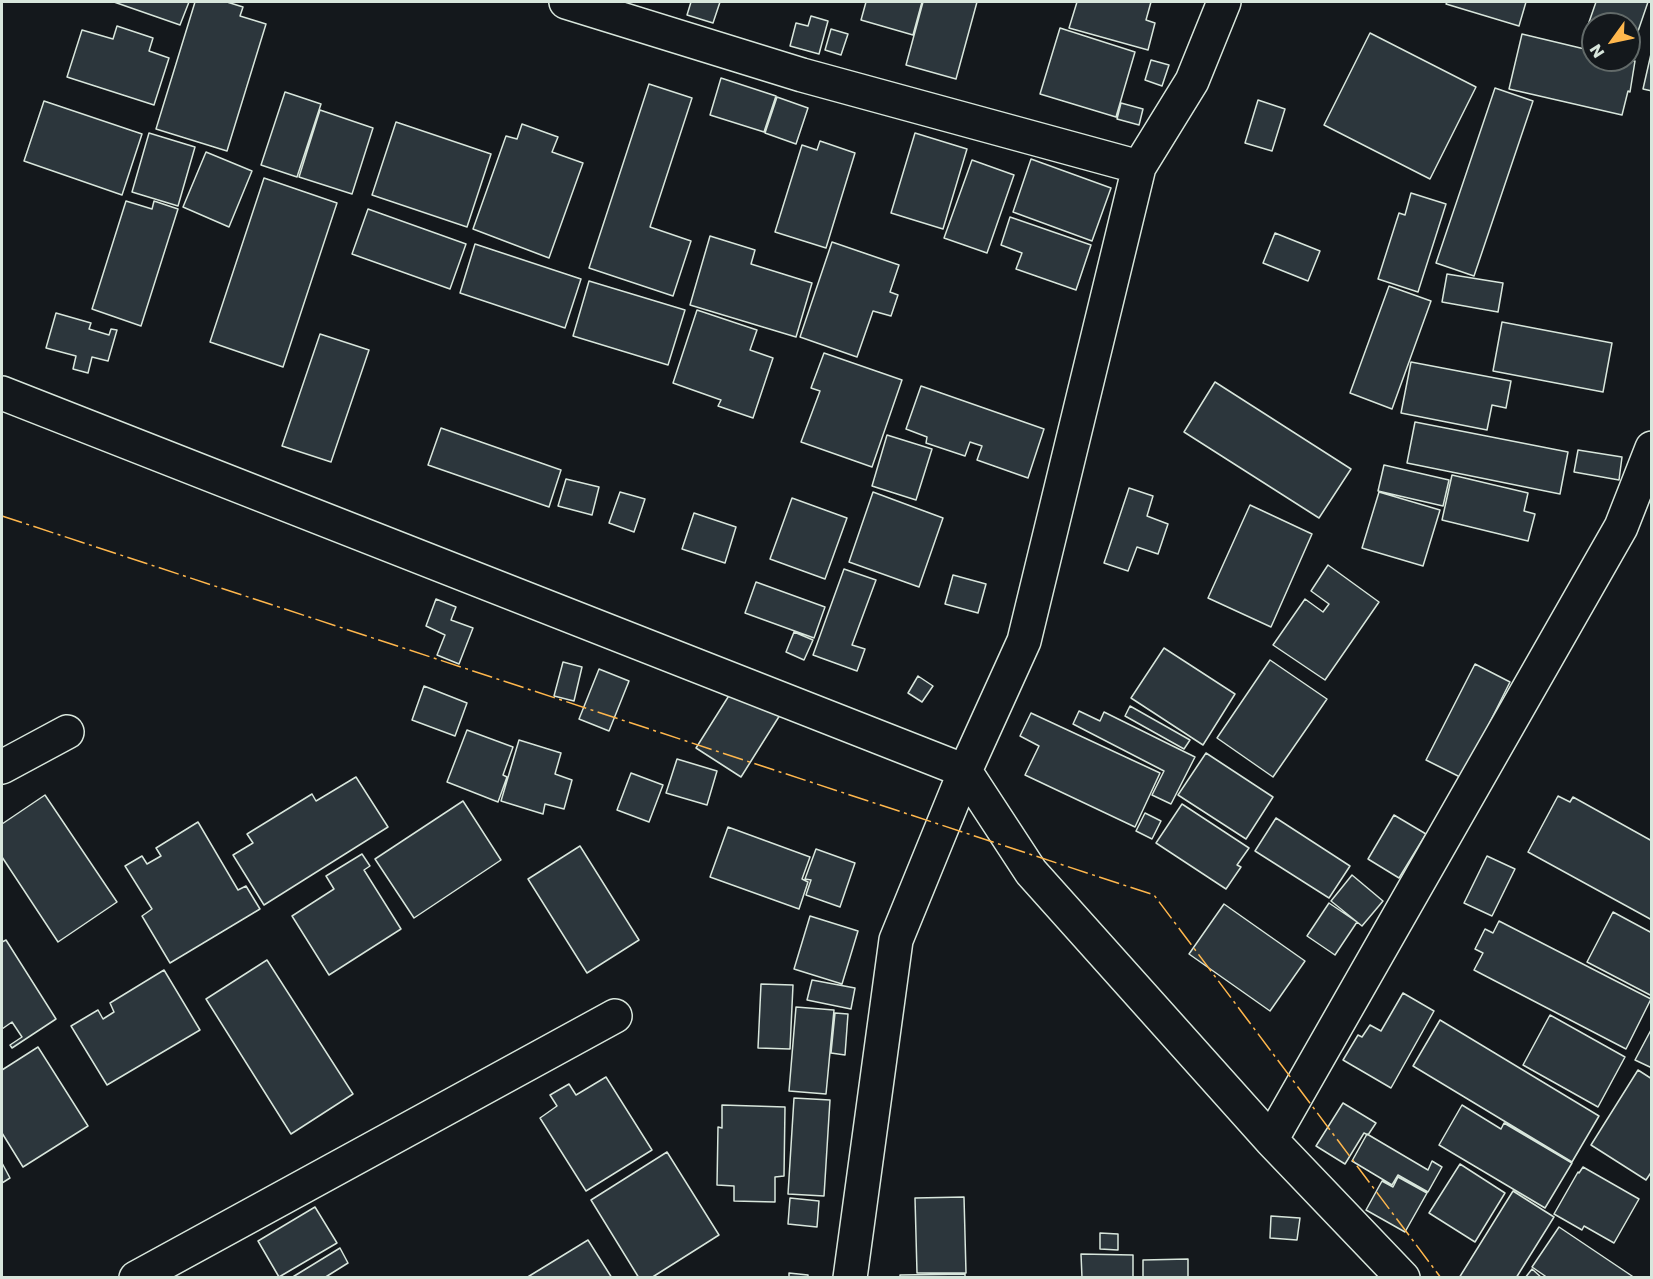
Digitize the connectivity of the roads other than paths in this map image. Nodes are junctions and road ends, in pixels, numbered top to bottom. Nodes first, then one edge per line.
1 (566, 2) edge
2 (1224, 2) edge
3 (1139, 167) junction
4 (2, 393) edge
5 (1652, 448) edge
6 (67, 732) dead end
7 (2, 767) edge
8 (965, 771) junction
9 (615, 1016) dead end
10 (1271, 1140) junction
11 (136, 1278) edge
12 (850, 1278) edge
13 (1403, 1278) edge

1 - 3 street
2 - 3 street
3 - 8 street
4 - 8 street
5 - 10 street
6 - 7 street
8 - 10 street
8 - 12 street
9 - 11 street
10 - 13 street

